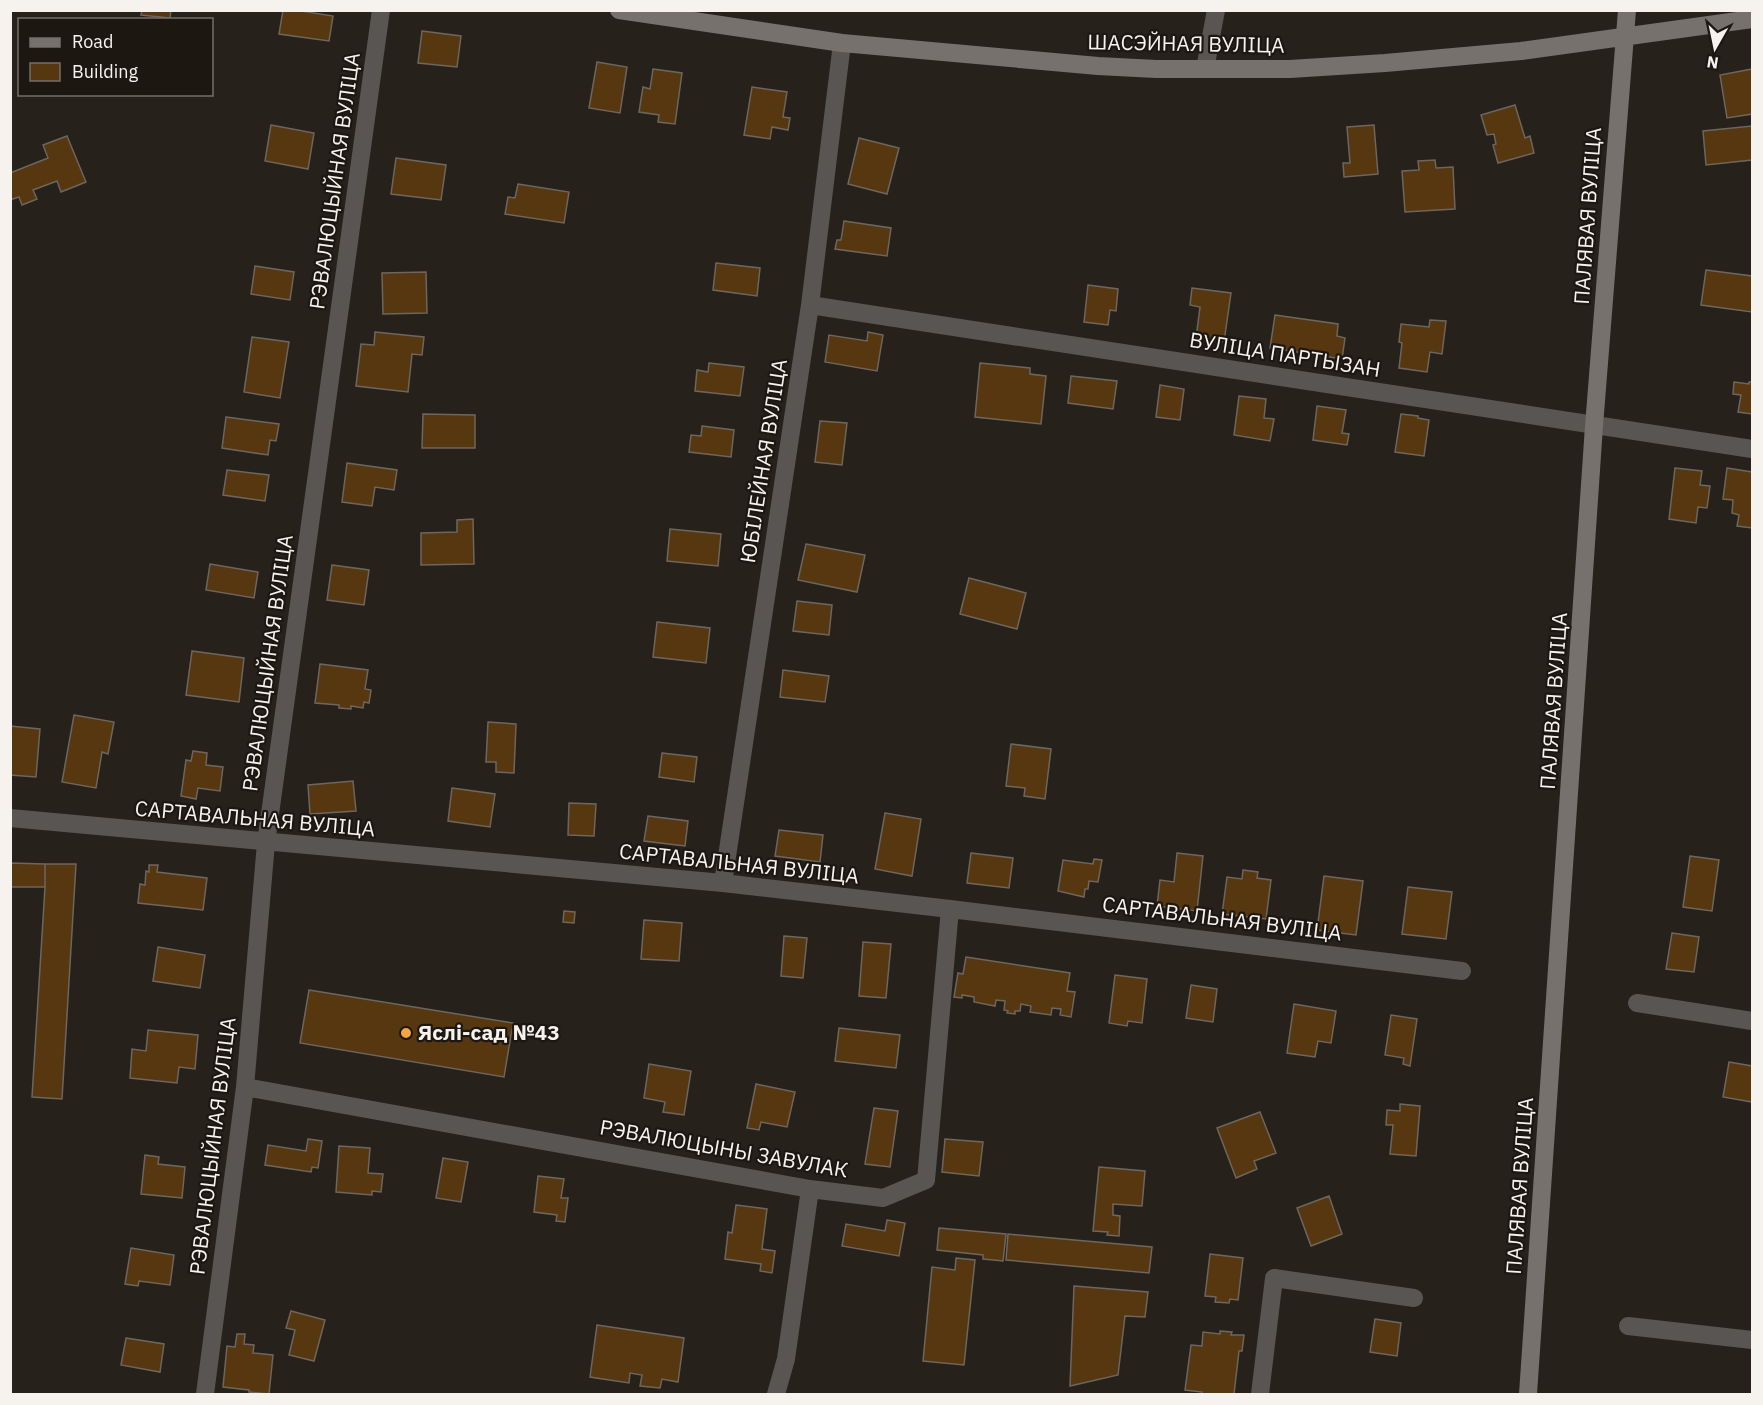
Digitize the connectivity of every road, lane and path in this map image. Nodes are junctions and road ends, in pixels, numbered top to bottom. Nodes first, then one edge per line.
1 (381, 10) edge
2 (619, 10) edge
3 (1216, 10) edge
4 (1627, 10) edge
5 (1752, 19) edge
6 (1625, 36) junction
7 (842, 44) junction
8 (1205, 69) junction
9 (810, 305) junction
10 (1594, 426) junction
11 (1752, 449) edge
12 (10, 818) edge
13 (266, 843) junction
14 (723, 884) junction
15 (950, 909) junction
16 (1462, 971) dead end
17 (1637, 1003) dead end
18 (1752, 1021) edge
19 (245, 1087) junction
20 (810, 1189) junction
21 (1414, 1298) dead end
22 (1628, 1326) dead end
23 (1752, 1340) edge
24 (205, 1395) edge
25 (776, 1395) edge
26 (1260, 1395) edge
27 (1528, 1395) edge

1 - 13 street, РЭВАЛЮЦЫЙНАЯ ВУЛІЦА
2 - 7 main road, ШАСЭЙНАЯ ВУЛІЦА
3 - 8 street
4 - 6 main road, ПАЛЯВАЯ ВУЛІЦА
5 - 6 main road, ШАСЭЙНАЯ ВУЛІЦА
6 - 8 main road, ШАСЭЙНАЯ ВУЛІЦА
6 - 10 main road, ПАЛЯВАЯ ВУЛІЦА
7 - 8 main road, ШАСЭЙНАЯ ВУЛІЦА
7 - 9 street, ЮБІЛЕЙНАЯ ВУЛІЦА
9 - 10 street, ВУЛІЦА ПАРТЫЗАН
9 - 14 street, ЮБІЛЕЙНАЯ ВУЛІЦА
10 - 11 street, ВУЛІЦА ПАРТЫЗАН
10 - 27 main road, ПАЛЯВАЯ ВУЛІЦА
12 - 13 street, САРТАВАЛЬНАЯ ВУЛІЦА
13 - 14 street, САРТАВАЛЬНАЯ ВУЛІЦА
13 - 19 street, РЭВАЛЮЦЫЙНАЯ ВУЛІЦА
14 - 15 street, САРТАВАЛЬНАЯ ВУЛІЦА
15 - 16 street, САРТАВАЛЬНАЯ ВУЛІЦА
15 - 20 street, РЭВАЛЮЦЫНЫ ЗАВУЛАК
17 - 18 street
19 - 20 street, РЭВАЛЮЦЫНЫ ЗАВУЛАК
19 - 24 street, РЭВАЛЮЦЫЙНАЯ ВУЛІЦА
20 - 25 street
21 - 26 street
22 - 23 street

